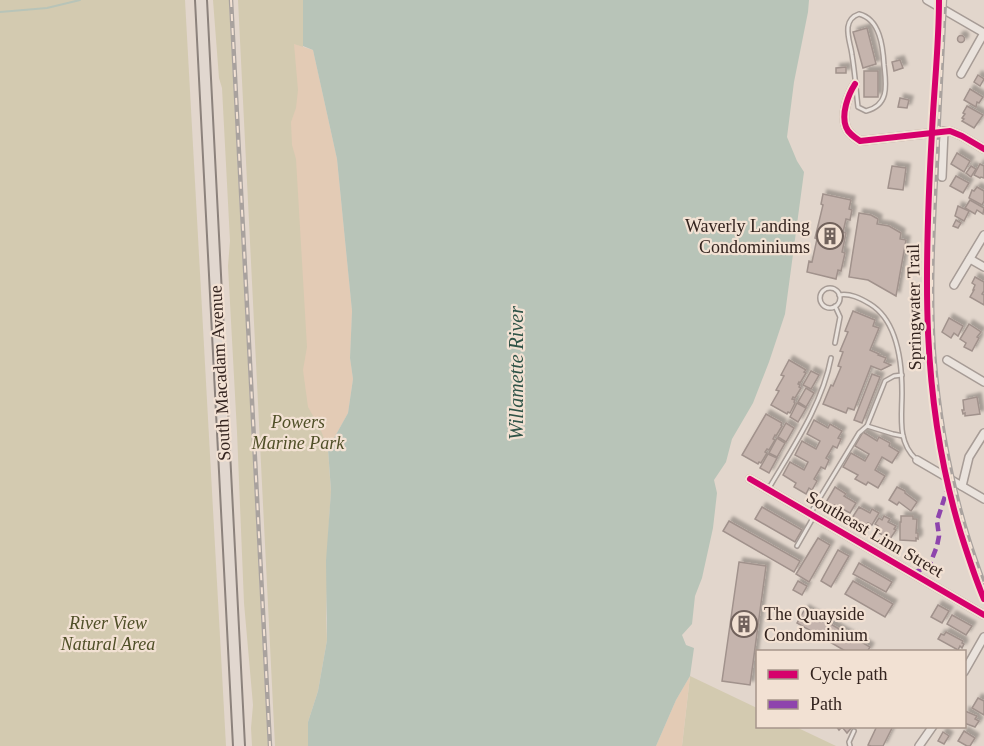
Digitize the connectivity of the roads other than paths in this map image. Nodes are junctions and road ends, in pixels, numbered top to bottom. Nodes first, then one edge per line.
1 (201, 0) edge
2 (927, 0) edge
3 (984, 33) edge
4 (961, 74) dead end
5 (855, 84) junction
6 (944, 131) junction
7 (984, 149) edge
8 (942, 177) dead end
9 (984, 235) edge
10 (970, 259) junction
11 (984, 267) edge
12 (954, 285) dead end
13 (839, 295) junction
14 (835, 306) junction
15 (835, 343) dead end
16 (831, 358) dead end
17 (947, 360) dead end
18 (902, 375) junction
19 (984, 382) edge
20 (867, 426) junction
21 (984, 433) edge
22 (903, 436) junction
23 (917, 460) joint
24 (750, 479) dead end
25 (962, 486) junction
26 (768, 489) junction
27 (984, 498) edge
28 (812, 515) junction
29 (797, 546) dead end
30 (984, 615) edge
31 (984, 637) edge
32 (966, 668) edge
33 (932, 728) edge
34 (854, 731) dead end
35 (239, 746) edge
36 (850, 746) edge
37 (919, 746) edge

1 - 35 main road, South Macadam Avenue
2 - 3 street
3 - 4 street
5 - 5 lane
5 - 6 street
6 - 7 street
6 - 8 street
9 - 10 street
10 - 11 street
10 - 12 street
13 - 14 lane
13 - 14 lane
13 - 18 lane
14 - 15 lane
16 - 26 lane
17 - 19 street
18 - 20 lane
18 - 22 lane
20 - 22 lane
20 - 28 lane
21 - 25 street
22 - 23 lane
23 - 25 street
24 - 26 street, Southeast Linn Street
25 - 27 street
26 - 28 street, Southeast Linn Street
28 - 29 lane
28 - 30 street, Southeast Linn Street
31 - 32 street
33 - 37 street
34 - 36 lane

